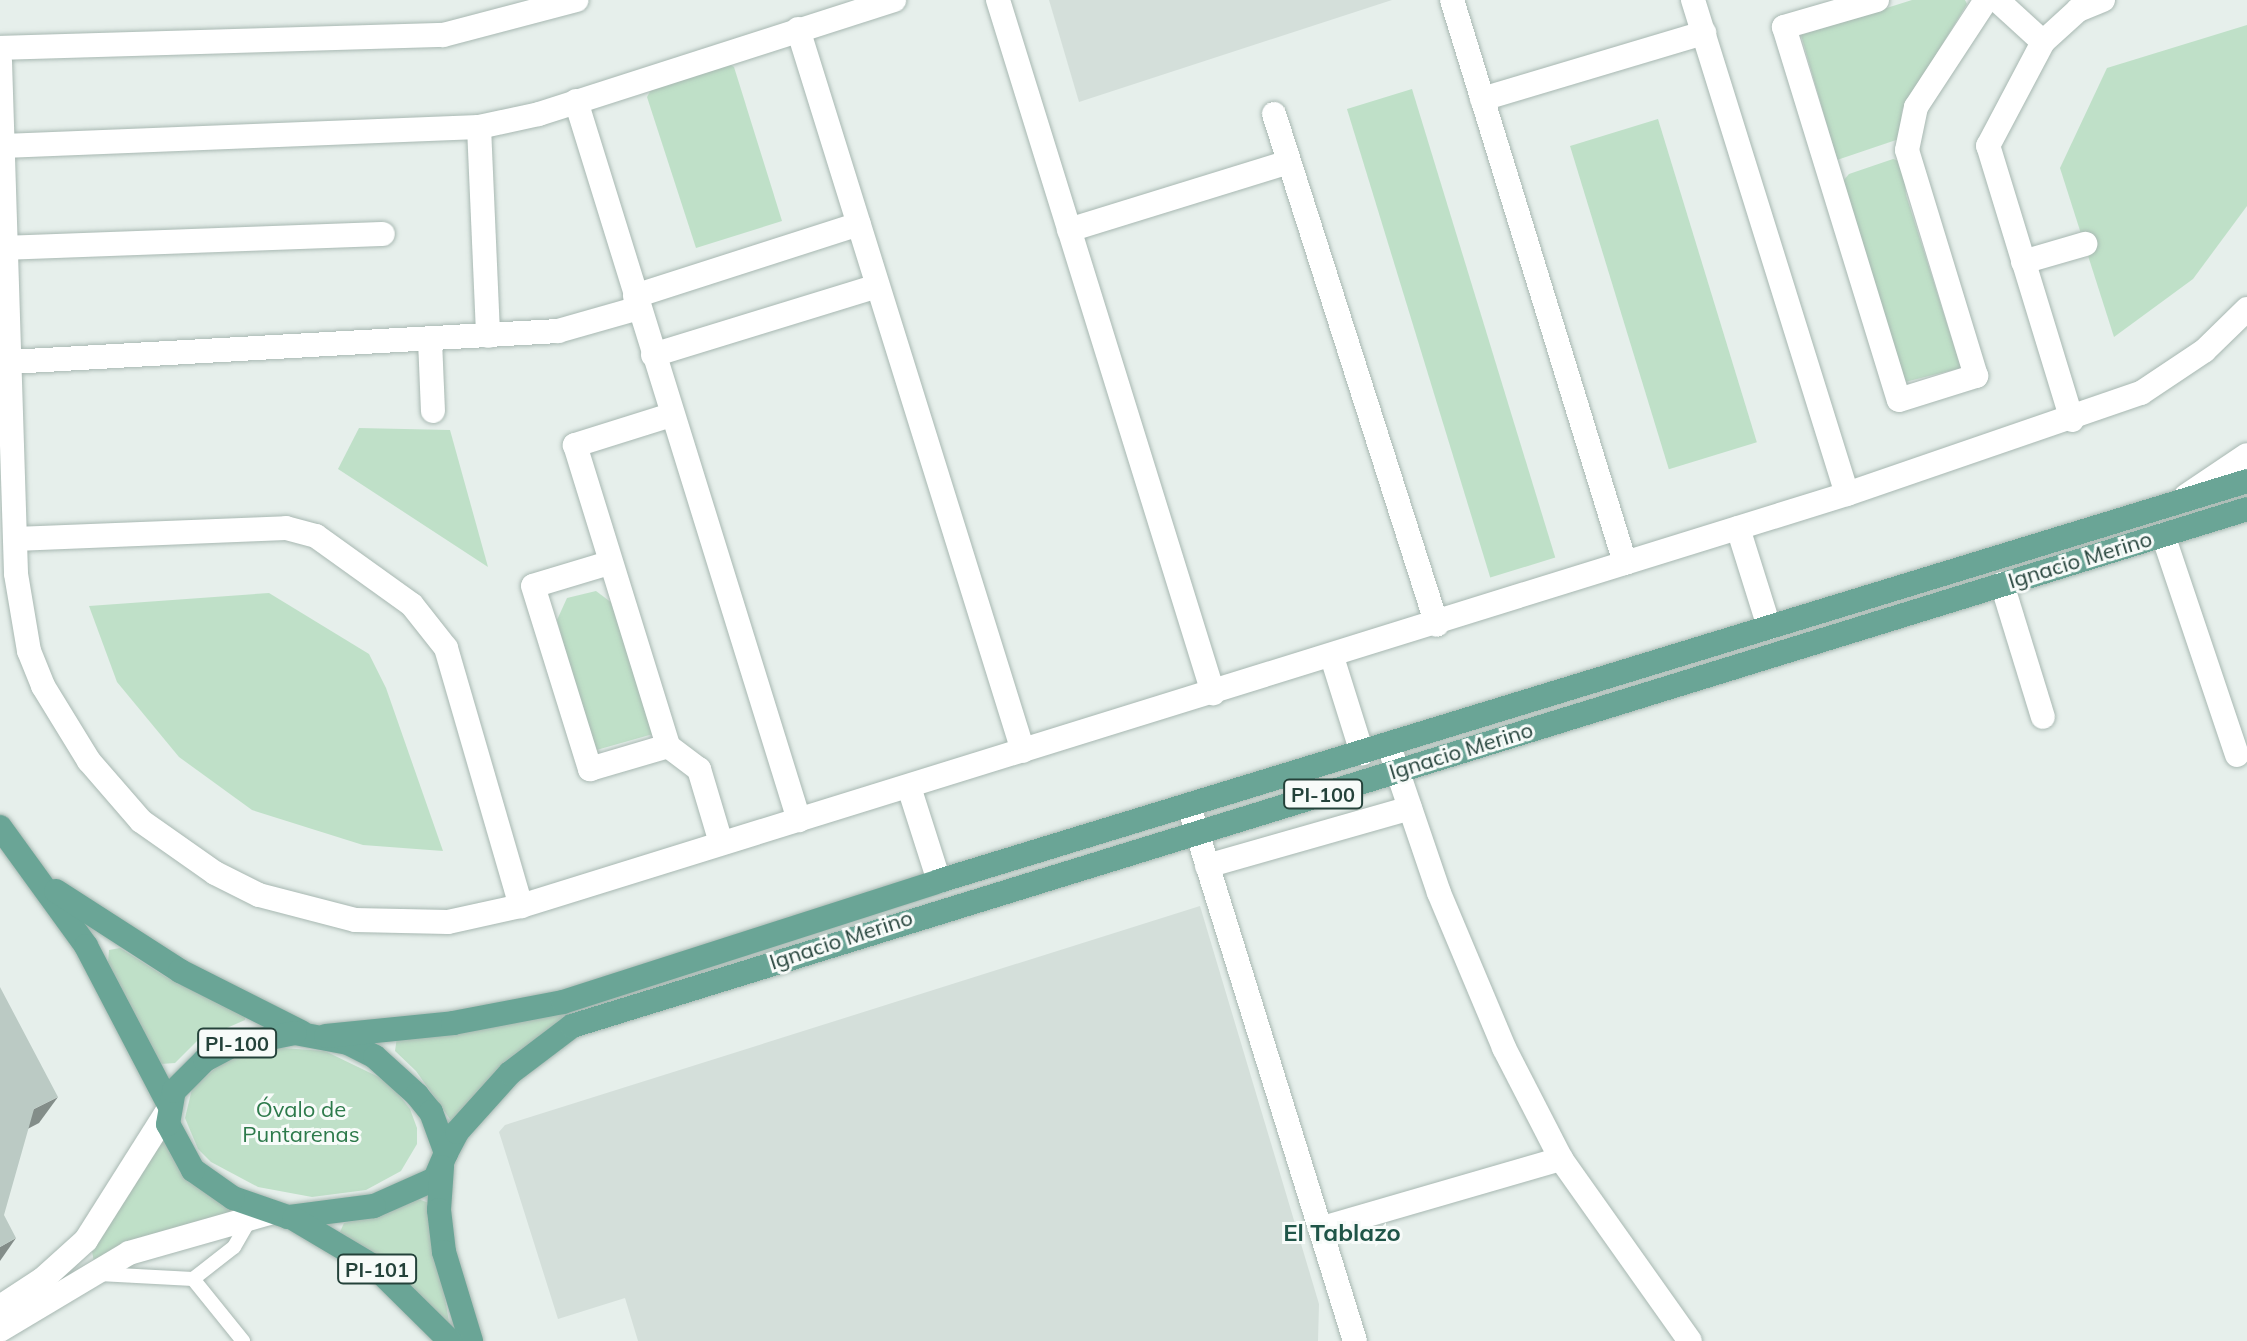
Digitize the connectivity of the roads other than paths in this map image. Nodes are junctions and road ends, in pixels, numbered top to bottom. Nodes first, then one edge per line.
1 (576, 0) edge
2 (894, 0) edge
3 (998, 0) edge
4 (1452, 0) edge
5 (1693, 0) edge
6 (1877, 0) edge
7 (1986, 0) edge
8 (1997, 0) edge
9 (2103, 0) edge
10 (798, 29) junction
11 (1704, 33) junction
12 (2043, 42) junction
13 (0, 48) edge
14 (0, 61) edge
15 (1482, 99) junction
16 (576, 101) junction
17 (1274, 114) dead end
18 (479, 127) junction
19 (3, 146) junction
20 (1289, 162) junction
21 (859, 224) junction
22 (1069, 230) junction
23 (383, 234) dead end
24 (2085, 244) dead end
25 (3, 248) edge
26 (2023, 262) junction
27 (877, 286) junction
28 (637, 302) junction
29 (2247, 309) edge
30 (488, 336) junction
31 (430, 340) junction
32 (653, 355) junction
33 (9, 362) junction
34 (433, 411) dead end
35 (671, 415) junction
36 (2072, 420) junction
37 (2247, 455) edge
38 (2247, 481) edge
39 (1847, 494) junction
40 (2172, 505) junction
41 (2247, 509) edge
42 (1738, 528) junction
43 (2163, 535) junction
44 (15, 539) junction
45 (609, 563) junction
46 (1625, 563) junction
47 (2002, 584) junction
48 (1437, 625) junction
49 (1769, 627) junction
50 (1332, 657) junction
51 (1213, 693) junction
52 (2043, 717) dead end
53 (668, 746) junction
54 (1389, 746) junction
55 (1023, 751) junction
56 (1362, 753) junction
57 (2237, 755) dead end
58 (1398, 771) junction
59 (909, 787) junction
60 (1189, 806) junction
61 (1410, 808) junction
62 (799, 820) junction
63 (0, 827) edge
64 (1197, 832) junction
65 (721, 843) junction
66 (1207, 866) junction
67 (32, 872) junction
68 (939, 881) junction
69 (521, 906) junction
70 (316, 1035) junction
71 (168, 1108) junction
72 (1561, 1159) junction
73 (444, 1160) junction
74 (269, 1216) junction
75 (1323, 1228) junction
76 (90, 1274) junction
77 (193, 1279) junction
78 (0, 1307) edge
79 (0, 1330) edge
80 (1683, 1339) edge
81 (243, 1341) edge
82 (450, 1341) edge
83 (471, 1341) edge
84 (1355, 1341) edge

1 - 13 street
2 - 10 street
3 - 22 street
4 - 15 street
5 - 11 street
6 - 7 street
8 - 12 street
9 - 12 street
10 - 16 street
10 - 21 street
11 - 15 street
11 - 39 street
12 - 26 street
14 - 19 street
15 - 46 street
16 - 18 street
16 - 28 street
17 - 20 street
18 - 19 street
18 - 30 street
19 - 25 street
20 - 22 street
20 - 48 street
21 - 27 street
21 - 28 street
22 - 51 street
23 - 25 street
24 - 26 street
25 - 33 street
26 - 36 street
27 - 32 street
27 - 55 street
28 - 30 street
28 - 32 street
29 - 36 street
30 - 31 street
31 - 33 street
31 - 34 street
32 - 35 street
33 - 44 street
35 - 45 street
35 - 62 street
36 - 39 street
37 - 40 street
38 - 40 main road, PI-100
39 - 42 street
40 - 49 main road, PI-100
41 - 43 main road, Ignacio Merino / PI-100
42 - 46 street
42 - 49 street
43 - 47 main road, Ignacio Merino / PI-100
43 - 57 street
44 - 69 street
44 - 69 street
45 - 53 street
45 - 53 street
46 - 48 street
47 - 52 street
47 - 58 main road, Ignacio Merino / PI-100
48 - 50 street
49 - 54 main road, PI-100
50 - 51 street
50 - 56 street
51 - 55 street
53 - 65 street
54 - 56 main road, PI-100
54 - 58 street
55 - 59 street
56 - 60 main road, PI-100
58 - 61 street
58 - 64 main road, Ignacio Merino / PI-100
59 - 62 street
59 - 68 street
60 - 64 street
60 - 68 main road, PI-100
61 - 66 street
61 - 72 street
62 - 65 street
63 - 67 main road, PI-100
64 - 66 street
64 - 73 main road, Ignacio Merino / PI-100
65 - 69 street
66 - 75 street
67 - 70 main road, PI-100
67 - 71 main road, PI-100
68 - 70 main road, PI-100
70 - 71 main road, PI-100
70 - 73 main road, PI-100
71 - 74 main road, PI-100
71 - 78 street
72 - 75 street
72 - 80 street
73 - 74 main road, PI-100
73 - 83 main road, PI-101
74 - 76 street
74 - 77 lane
74 - 82 main road, PI-101
75 - 84 street
76 - 77 lane
76 - 79 street
77 - 81 lane

